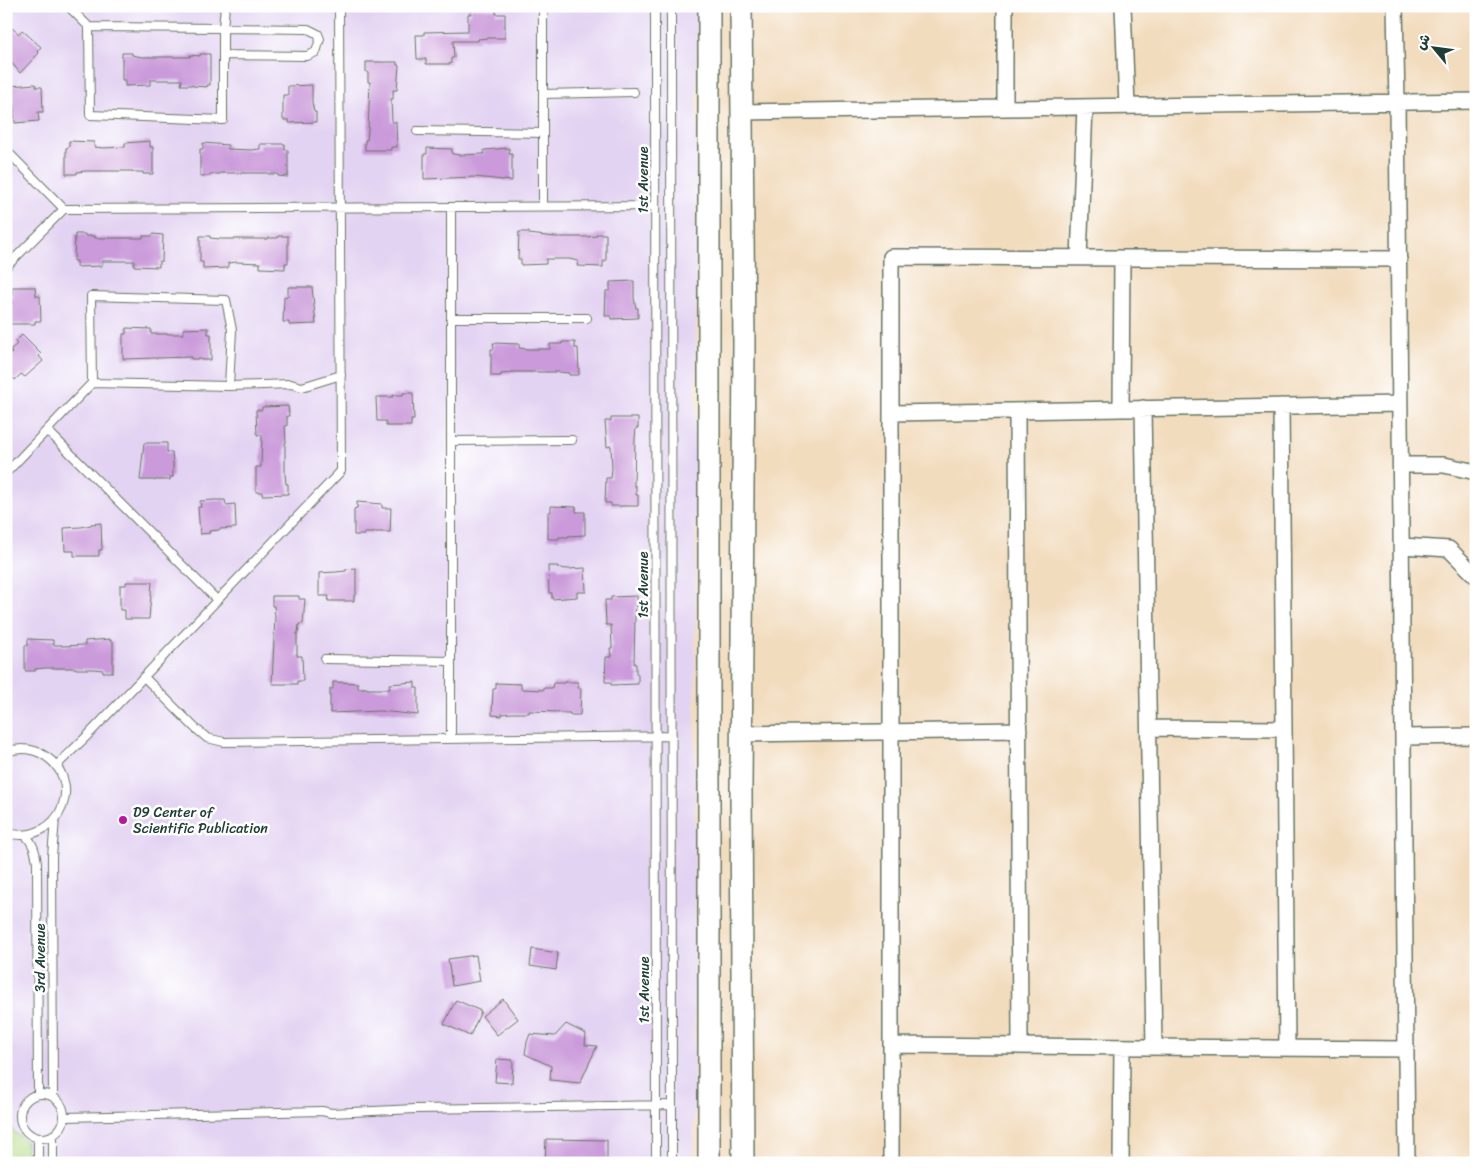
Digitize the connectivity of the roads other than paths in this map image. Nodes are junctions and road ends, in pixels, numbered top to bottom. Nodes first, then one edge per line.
1 (68, 6) edge
2 (225, 6) edge
3 (339, 6) edge
4 (543, 6) edge
5 (655, 6) edge
6 (671, 6) edge
7 (709, 6) edge
8 (741, 6) edge
9 (1005, 6) edge
10 (1123, 6) edge
11 (1394, 6) edge
12 (89, 27) junction
13 (223, 28) junction
14 (223, 55) junction
15 (634, 92) dead end
16 (543, 94) junction
17 (1476, 101) edge
18 (1398, 102) junction
19 (1127, 106) junction
20 (1086, 107) junction
21 (1005, 108) junction
22 (742, 112) junction
23 (417, 131) dead end
24 (543, 133) junction
25 (6, 150) edge
26 (543, 206) junction
27 (655, 206) junction
28 (340, 207) junction
29 (451, 207) junction
30 (64, 209) junction
31 (1079, 258) junction
32 (1122, 258) junction
33 (1399, 259) junction
34 (6, 267) edge
35 (451, 318) junction
36 (587, 318) dead end
37 (341, 375) junction
38 (92, 383) junction
39 (229, 386) junction
40 (1400, 404) junction
41 (1280, 406) junction
42 (1143, 408) junction
43 (1121, 409) junction
44 (1017, 411) junction
45 (891, 413) junction
46 (47, 430) junction
47 (572, 440) dead end
48 (451, 441) junction
49 (1401, 465) junction
50 (1476, 472) edge
51 (6, 473) edge
52 (1402, 546) junction
53 (1476, 576) edge
54 (217, 600) junction
55 (325, 659) dead end
56 (451, 661) junction
57 (144, 677) junction
58 (1149, 728) junction
59 (1284, 728) junction
60 (1019, 730) junction
61 (891, 732) junction
62 (741, 734) junction
63 (656, 736) junction
64 (672, 736) junction
65 (1476, 736) edge
66 (1403, 737) junction
67 (451, 739) junction
68 (6, 752) edge
69 (56, 766) junction
70 (55, 819) junction
71 (6, 833) edge
72 (25, 836) junction
73 (891, 1045) junction
74 (1020, 1046) junction
75 (1122, 1047) junction
76 (1154, 1047) junction
77 (1287, 1048) junction
78 (1406, 1049) junction
79 (38, 1094) junction
80 (53, 1097) junction
81 (672, 1105) junction
82 (656, 1106) junction
83 (64, 1117) junction
84 (53, 1136) junction
85 (38, 1138) junction
86 (38, 1163) edge
87 (53, 1163) edge
88 (656, 1163) edge
89 (672, 1163) edge
90 (709, 1163) edge
91 (743, 1163) edge
92 (891, 1163) edge
93 (1121, 1163) edge
94 (1407, 1163) edge

1 - 12 lane
2 - 13 lane
3 - 28 lane
4 - 16 lane
5 - 27 lane, 1st Avenue
6 - 64 lane, 1st Avenue
7 - 90 main road
8 - 22 main road
9 - 21 street
10 - 19 street
11 - 18 street
12 - 13 lane
12 - 14 lane
13 - 14 lane
13 - 14 lane
15 - 16 lane
16 - 24 lane
17 - 18 street
18 - 19 street
18 - 33 street
19 - 20 street
20 - 21 street
20 - 31 street
21 - 22 street
22 - 62 main road
23 - 24 lane
24 - 26 lane
25 - 30 lane
26 - 27 lane
26 - 29 lane
27 - 63 lane, 1st Avenue
28 - 29 lane
28 - 30 lane
28 - 37 lane
29 - 35 lane
30 - 34 lane
31 - 32 street
31 - 45 street
32 - 33 street
32 - 43 street
33 - 40 street
35 - 36 lane
35 - 48 lane
37 - 39 lane
37 - 54 lane
38 - 39 lane
38 - 39 lane
38 - 46 lane
40 - 41 street
40 - 49 street
41 - 42 street
41 - 59 street
42 - 43 street
42 - 58 street
43 - 44 street
44 - 45 street
44 - 60 street
45 - 61 street
46 - 51 lane
46 - 54 lane
47 - 48 lane
48 - 56 lane
49 - 50 street
49 - 52 street
52 - 53 street
52 - 66 street
54 - 57 lane
55 - 56 lane
56 - 67 lane
57 - 67 lane
57 - 69 lane
58 - 59 street
58 - 76 street
59 - 77 street
60 - 61 street
60 - 74 street
61 - 62 street
61 - 73 street
62 - 91 main road
63 - 64 lane
63 - 67 lane
63 - 82 lane, 1st Avenue
64 - 81 lane, 1st Avenue
65 - 66 street
66 - 78 street
68 - 69 lane
69 - 70 lane, 3rd Avenue
70 - 72 lane
70 - 80 lane, 3rd Avenue
71 - 72 lane
72 - 79 lane, 3rd Avenue
73 - 74 street
73 - 92 street
74 - 75 street
75 - 76 street
75 - 93 street
76 - 77 street
77 - 78 street
78 - 94 street
79 - 80 lane
79 - 85 lane
80 - 83 lane
81 - 82 lane
81 - 89 lane, 1st Avenue
82 - 83 lane
82 - 88 lane, 1st Avenue
83 - 84 lane
84 - 85 lane
84 - 87 lane
85 - 86 lane

